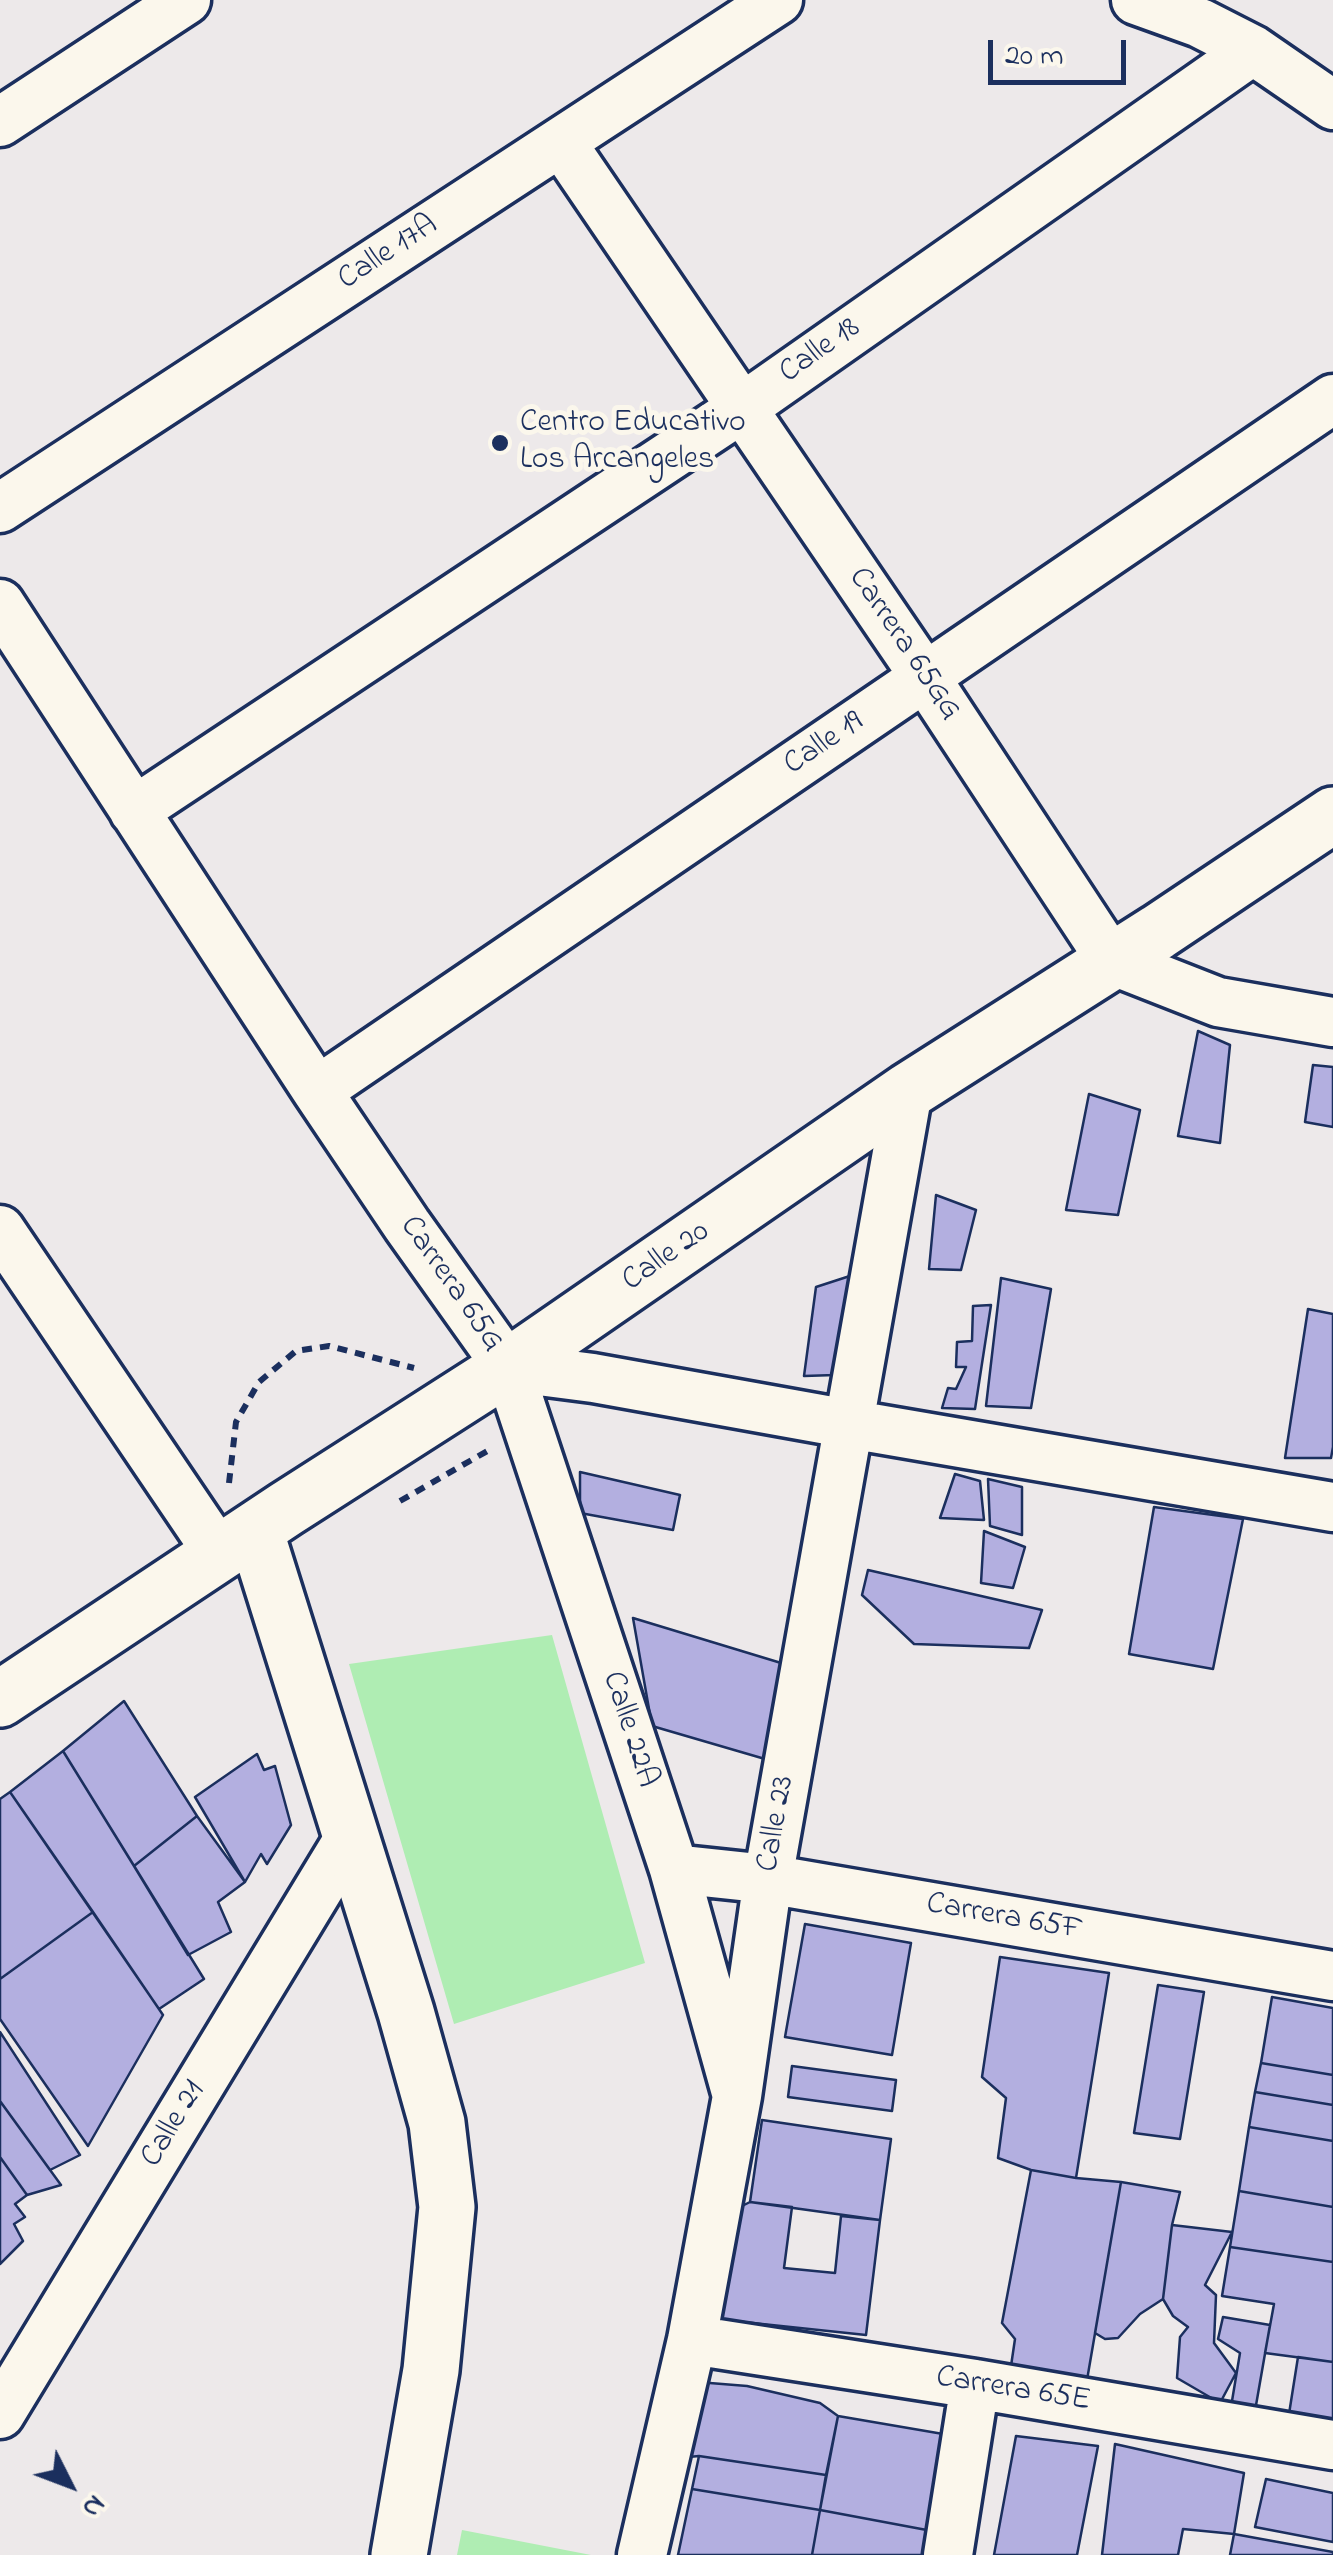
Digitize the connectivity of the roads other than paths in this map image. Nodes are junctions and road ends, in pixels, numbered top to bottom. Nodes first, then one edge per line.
1 (186, 0) edge
2 (778, 0) edge
3 (1136, 0) edge
4 (1253, 50) junction
5 (1333, 105) edge
6 (0, 122) edge
7 (560, 142) junction
8 (1333, 400) edge
9 (742, 408) junction
10 (0, 508) edge
11 (0, 604) edge
12 (926, 677) junction
13 (134, 811) junction
14 (1333, 816) edge
15 (1112, 960) junction
16 (1333, 1022) edge
17 (317, 1091) junction
18 (908, 1092) junction
19 (0, 1230) edge
20 (508, 1367) junction
21 (849, 1424) junction
22 (1333, 1507) edge
23 (234, 1527) junction
24 (0, 1700) edge
25 (350, 1837) junction
26 (674, 1869) junction
27 (768, 1879) junction
28 (1333, 1976) edge
29 (738, 2096) junction
30 (692, 2340) junction
31 (976, 2384) junction
32 (0, 2414) edge
33 (1333, 2445) edge
34 (399, 2555) edge
35 (642, 2555) edge
36 (948, 2555) edge

1 - 6 street
2 - 7 street, Calle 17A
3 - 4 street
4 - 5 street
4 - 9 street, Calle 18
7 - 9 street, Carrera 65GG
7 - 10 street, Calle 17A
8 - 12 street, Calle 19
9 - 12 street, Carrera 65GG
9 - 13 street, Calle 18
11 - 13 street, Carrera 65G
12 - 15 street, Carrera 65GG
12 - 17 street, Calle 19
13 - 17 street, Carrera 65G
14 - 15 street, Calle 20
15 - 16 street
15 - 18 street, Calle 20
17 - 20 street, Carrera 65G
18 - 20 street, Calle 20
18 - 21 street, Calle 23
19 - 23 street
20 - 21 street, Carrera 65G
20 - 23 street, Calle 20
20 - 26 street, Calle 22A
21 - 22 street, Carrera 65G
21 - 27 street, Calle 23
23 - 24 street, Calle 20
23 - 25 street
25 - 32 street, Calle 21
25 - 34 street
26 - 27 street, Carrera 65F
26 - 29 street, Calle 22A
27 - 28 street, Carrera 65F
27 - 29 street, Calle 23
29 - 30 street, Calle 23
30 - 31 street, Carrera 65E
30 - 35 street, Calle 23
31 - 33 street, Carrera 65E
31 - 36 street

